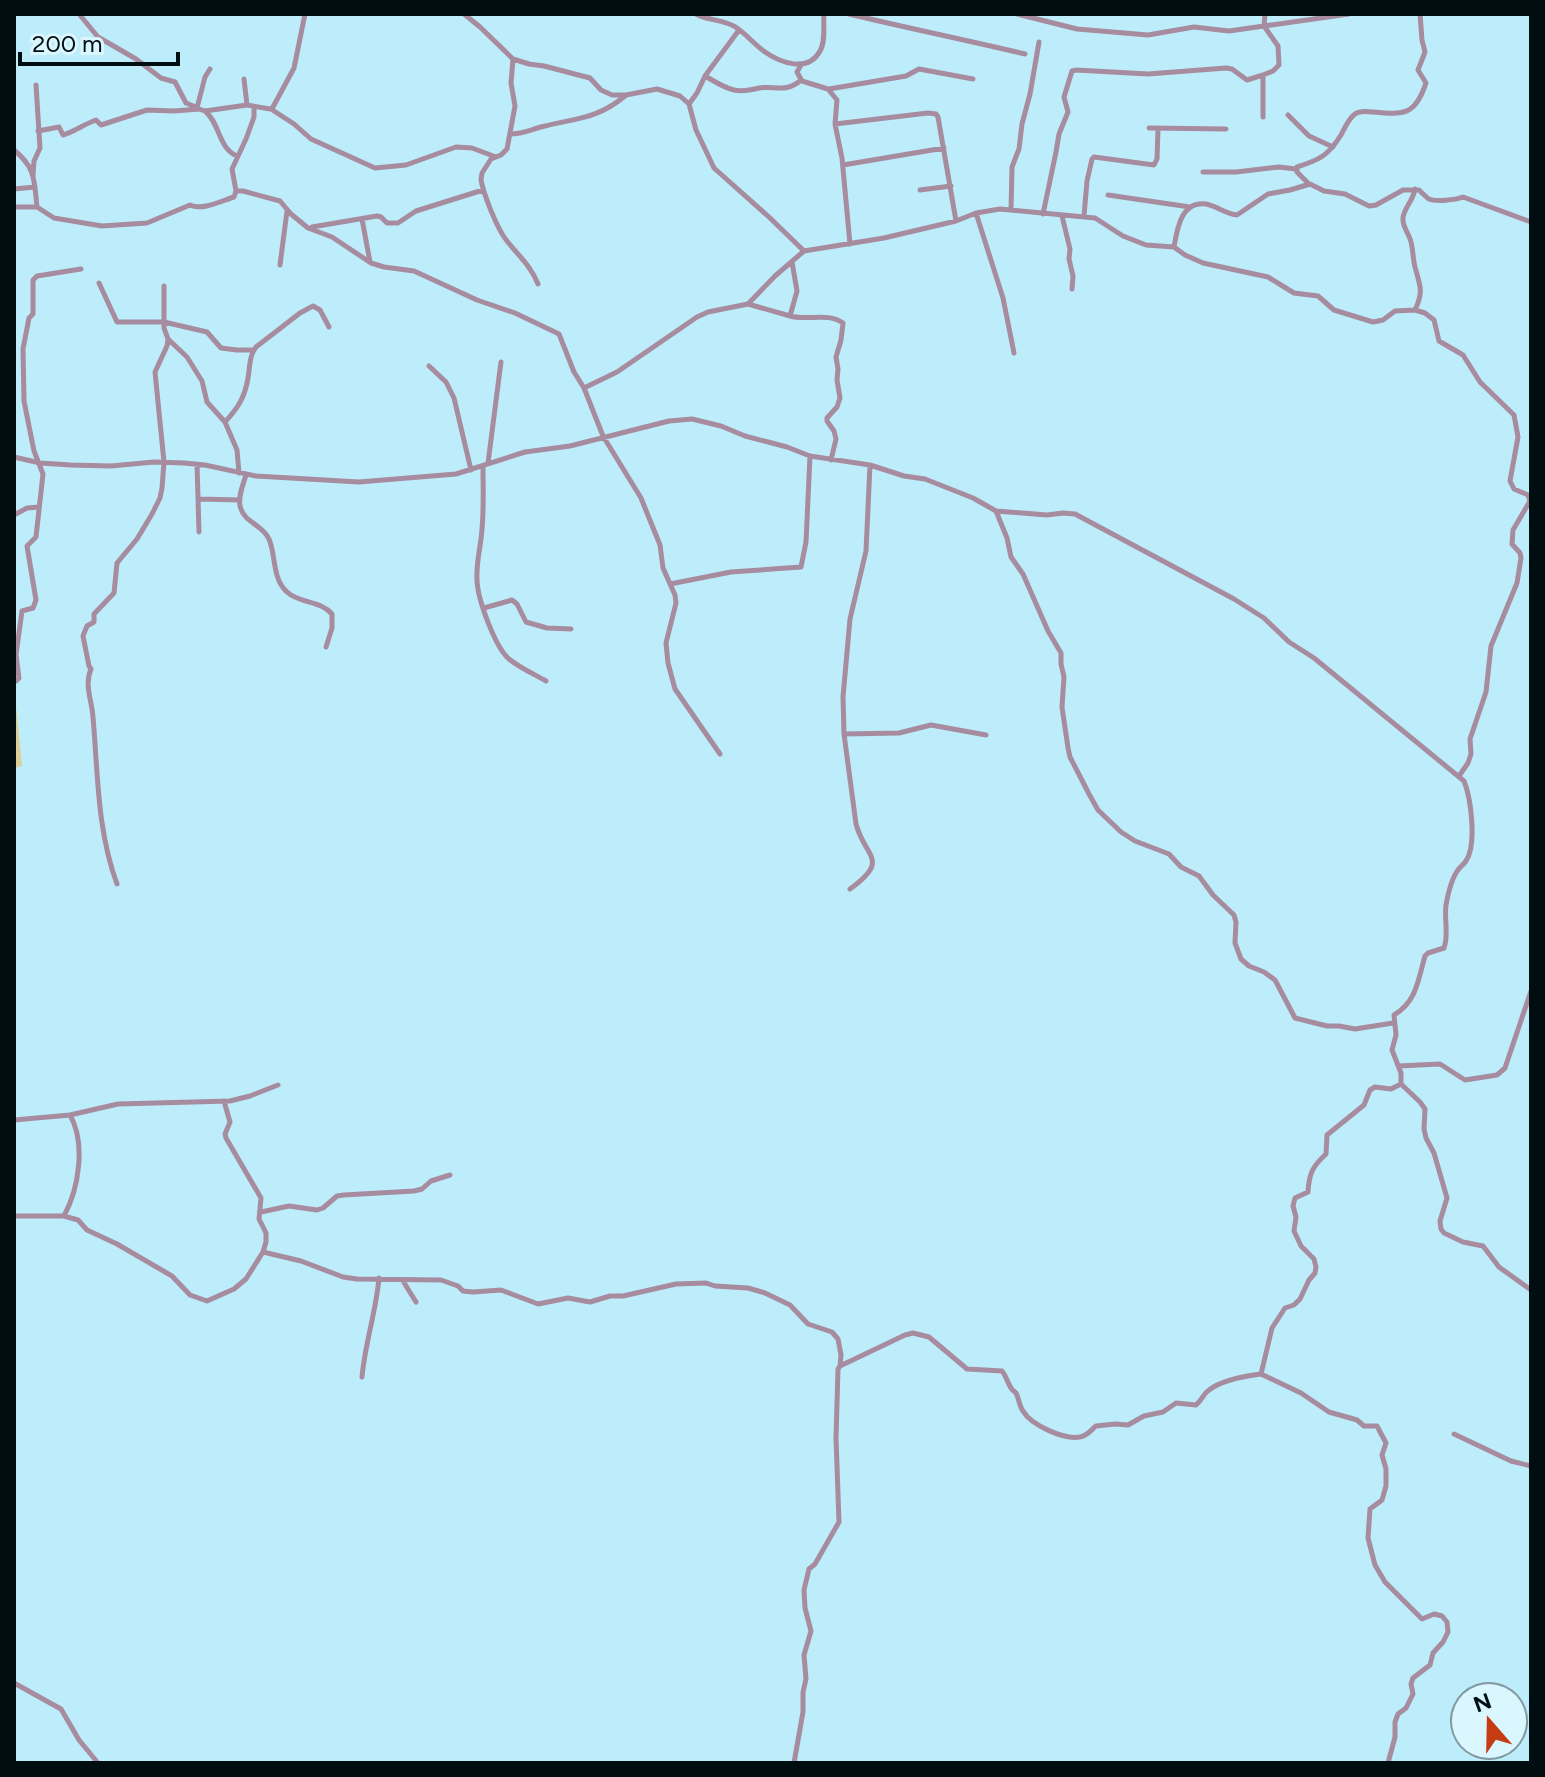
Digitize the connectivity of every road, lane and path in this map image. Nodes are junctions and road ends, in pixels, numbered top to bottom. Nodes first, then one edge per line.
1 (79, 14) edge
2 (305, 14) edge
3 (464, 14) edge
4 (696, 14) edge
5 (824, 14) edge
6 (849, 14) edge
7 (1017, 14) edge
8 (1265, 14) edge
9 (1349, 14) edge
10 (1420, 14) edge
11 (1030, 15) edge
12 (1264, 26) junction
13 (739, 30) junction
14 (1039, 42) dead end
15 (1025, 54) dead end
16 (513, 59) junction
17 (792, 64) junction
18 (801, 65) junction
19 (210, 69) dead end
20 (797, 72) junction
21 (1263, 75) junction
22 (705, 76) junction
23 (244, 79) dead end
24 (973, 79) dead end
25 (801, 80) junction
26 (36, 85) dead end
27 (828, 89) junction
28 (626, 95) junction
29 (689, 104) junction
30 (251, 106) junction
31 (200, 109) junction
32 (271, 109) junction
33 (1288, 115) dead end
34 (1263, 117) dead end
35 (835, 124) junction
36 (1149, 128) dead end
37 (1158, 129) junction
38 (1226, 129) dead end
39 (38, 131) junction
40 (510, 134) junction
41 (1333, 147) junction
42 (944, 148) junction
43 (14, 150) edge
44 (237, 156) junction
45 (496, 157) junction
46 (843, 165) junction
47 (1296, 169) junction
48 (1203, 172) dead end
49 (33, 176) junction
50 (1310, 184) junction
51 (951, 186) junction
52 (35, 187) junction
53 (14, 189) edge
54 (1415, 189) junction
55 (483, 190) junction
56 (920, 190) dead end
57 (236, 191) junction
58 (1108, 195) dead end
59 (14, 207) edge
60 (37, 207) junction
61 (1191, 207) junction
62 (287, 210) junction
63 (1011, 210) junction
64 (976, 213) junction
65 (1043, 214) junction
66 (1062, 216) junction
67 (1084, 216) junction
68 (362, 219) junction
69 (956, 221) junction
70 (1531, 222) edge
71 (308, 228) junction
72 (850, 244) junction
73 (1174, 247) junction
74 (804, 251) junction
75 (792, 261) junction
76 (371, 263) junction
77 (280, 265) dead end
78 (81, 269) dead end
79 (99, 283) dead end
80 (538, 284) dead end
81 (164, 286) dead end
82 (1072, 289) dead end
83 (748, 304) junction
84 (1415, 310) junction
85 (790, 316) junction
86 (164, 322) junction
87 (329, 327) dead end
88 (168, 339) junction
89 (253, 350) junction
90 (1014, 353) dead end
91 (501, 362) dead end
92 (429, 366) dead end
93 (584, 388) junction
94 (26, 409) junction
95 (14, 411) edge
96 (225, 422) junction
97 (603, 436) junction
98 (810, 456) junction
99 (14, 457) edge
100 (831, 460) junction
101 (164, 462) junction
102 (40, 463) junction
103 (197, 464) junction
104 (870, 465) junction
105 (485, 466) junction
106 (471, 470) junction
107 (239, 473) junction
108 (246, 475) junction
109 (199, 499) junction
110 (240, 500) junction
111 (39, 507) junction
112 (996, 511) junction
113 (14, 515) edge
114 (199, 532) dead end
115 (670, 584) junction
116 (484, 608) junction
117 (571, 629) dead end
118 (326, 647) dead end
119 (17, 679) edge
120 (546, 681) dead end
121 (844, 734) junction
122 (986, 735) dead end
123 (720, 754) dead end
124 (1459, 776) junction
125 (117, 884) dead end
126 (850, 889) dead end
127 (1531, 991) edge
128 (1393, 1023) junction
129 (1398, 1066) junction
130 (1401, 1084) junction
131 (278, 1085) dead end
132 (224, 1101) junction
133 (70, 1115) junction
134 (14, 1120) edge
135 (450, 1175) dead end
136 (260, 1213) junction
137 (14, 1216) edge
138 (64, 1216) junction
139 (263, 1252) junction
140 (379, 1278) junction
141 (402, 1280) junction
142 (1531, 1290) edge
143 (416, 1302) dead end
144 (840, 1366) junction
145 (1261, 1374) junction
146 (362, 1377) dead end
147 (1454, 1434) dead end
148 (1531, 1466) edge
149 (14, 1683) edge
150 (98, 1763) edge
151 (794, 1763) edge
152 (1388, 1763) edge

1 - 31 street
2 - 32 street
3 - 16 street
4 - 13 street
5 - 18 street
6 - 15 street
7 - 11 street
8 - 12 street
9 - 12 street
10 - 41 street
11 - 12 street
12 - 21 street
13 - 17 street
13 - 22 street
14 - 63 street
16 - 28 street
16 - 40 street
17 - 18 street
17 - 20 street
18 - 20 street
19 - 31 street
20 - 25 street
21 - 34 street
21 - 65 street
22 - 25 street
22 - 29 street
23 - 30 street
24 - 27 street
25 - 27 street
26 - 39 street
27 - 35 street
28 - 29 street
28 - 40 street
29 - 74 street
30 - 31 street
30 - 32 street
30 - 44 street
31 - 39 street
31 - 44 street
32 - 45 street
33 - 41 street
35 - 42 street
35 - 46 street
36 - 37 street
37 - 38 street
37 - 67 street
39 - 49 street
40 - 45 street
41 - 47 street
42 - 46 street
42 - 51 street
43 - 49 street
44 - 57 street
45 - 55 street
46 - 72 street
47 - 48 street
47 - 50 street
49 - 52 street
50 - 54 street
50 - 61 street
51 - 56 street
51 - 69 street
52 - 53 street
52 - 60 street
54 - 70 street
54 - 84 street
55 - 68 street
55 - 80 street
57 - 60 street
57 - 62 street
58 - 61 street
59 - 60 street
61 - 73 street
62 - 71 street
62 - 77 street
63 - 64 street
63 - 65 street
64 - 69 street
64 - 90 street
65 - 66 street
66 - 67 street
66 - 82 street
67 - 73 street
68 - 71 street
68 - 76 street
69 - 72 street
71 - 76 street
72 - 74 street
73 - 84 street
74 - 75 street
75 - 83 street
75 - 85 street
76 - 93 street
78 - 94 street
79 - 86 street
81 - 86 street
83 - 85 street
83 - 93 street
84 - 124 street
85 - 100 street
86 - 88 street
86 - 89 street
87 - 89 street
88 - 96 street
88 - 101 street
89 - 96 street
91 - 105 street
92 - 106 street
93 - 97 street
94 - 95 street
94 - 102 street
96 - 107 street
97 - 98 street
97 - 105 street
97 - 115 street
98 - 100 street
98 - 115 street
99 - 102 street
100 - 104 street
101 - 102 street
101 - 103 street
101 - 125 street
102 - 111 street
103 - 107 street
103 - 109 street
104 - 112 street
104 - 121 street
105 - 106 street
105 - 116 street
106 - 108 street
107 - 108 street
108 - 110 street
109 - 110 street
109 - 114 street
110 - 118 street
111 - 113 street
111 - 119 street
112 - 124 street
112 - 128 street
115 - 123 street
116 - 117 street
116 - 120 street
121 - 122 street
121 - 126 street
124 - 128 street
127 - 129 street
128 - 129 street
129 - 130 street
130 - 142 street
130 - 145 street
131 - 132 street
132 - 133 street
132 - 136 street
133 - 134 street
133 - 138 street
135 - 136 street
136 - 139 street
137 - 138 street
138 - 139 street
139 - 140 street
140 - 141 street
140 - 146 street
141 - 143 street
141 - 144 street
144 - 145 street
144 - 151 street
145 - 152 street
147 - 148 street
149 - 150 street

